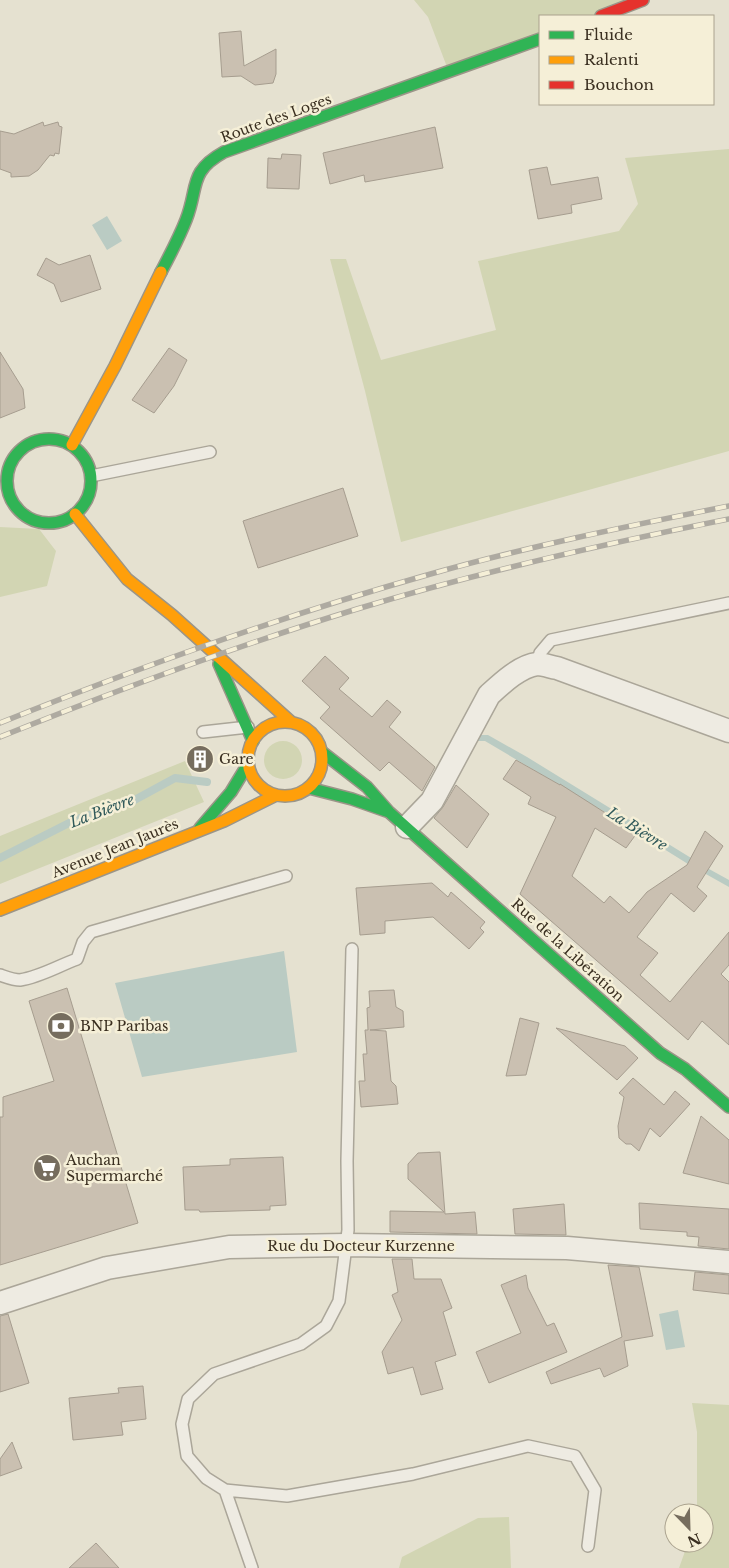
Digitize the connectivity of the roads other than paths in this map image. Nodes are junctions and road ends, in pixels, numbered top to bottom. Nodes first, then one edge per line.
1 (643, 0) edge
2 (603, 15) edge
3 (539, 39) edge
4 (72, 445) junction
5 (210, 452) dead end
6 (3, 475) edge
7 (91, 476) junction
8 (76, 514) junction
9 (729, 603) edge
10 (215, 655) junction
11 (537, 664) junction
12 (291, 722) junction
13 (248, 727) junction
14 (729, 731) edge
15 (203, 732) dead end
16 (253, 740) junction
17 (322, 752) junction
18 (248, 764) junction
19 (309, 788) junction
20 (276, 795) junction
21 (389, 812) junction
22 (407, 827) junction
23 (198, 831) junction
24 (286, 876) dead end
25 (43, 893) junction
26 (0, 910) edge
27 (9, 919) dead end
28 (352, 949) dead end
29 (0, 975) edge
30 (729, 1107) edge
31 (346, 1245) junction
32 (729, 1262) edge
33 (0, 1303) edge
34 (225, 1490) junction
35 (588, 1546) dead end
36 (252, 1568) edge

1 - 2 main road
3 - 4 main road, Route des Loges
4 - 6 main road
4 - 7 main road
5 - 7 lane
6 - 8 main road
7 - 8 main road
8 - 10 main road
9 - 11 lane
10 - 12 main road
10 - 13 main road
11 - 14 street
11 - 22 street
12 - 16 main road
12 - 17 main road
13 - 15 lane
13 - 16 main road
16 - 18 main road
17 - 19 main road
17 - 21 main road, Rue de la Libération
18 - 20 main road
18 - 23 main road
19 - 20 main road
19 - 21 main road, Rue de la Libération
20 - 23 main road, Avenue Jean Jaurès
21 - 22 main road, Rue de la Libération
22 - 30 main road, Rue de la Libération
23 - 25 main road, Avenue Jean Jaurès
24 - 29 lane
25 - 26 main road, Avenue Jean Jaurès
25 - 27 main road, Avenue Jean Jaurès
28 - 31 lane
31 - 32 street, Rue du Docteur Kurzenne
31 - 33 street, Rue du Docteur Kurzenne
31 - 34 lane
34 - 35 lane
34 - 36 lane

